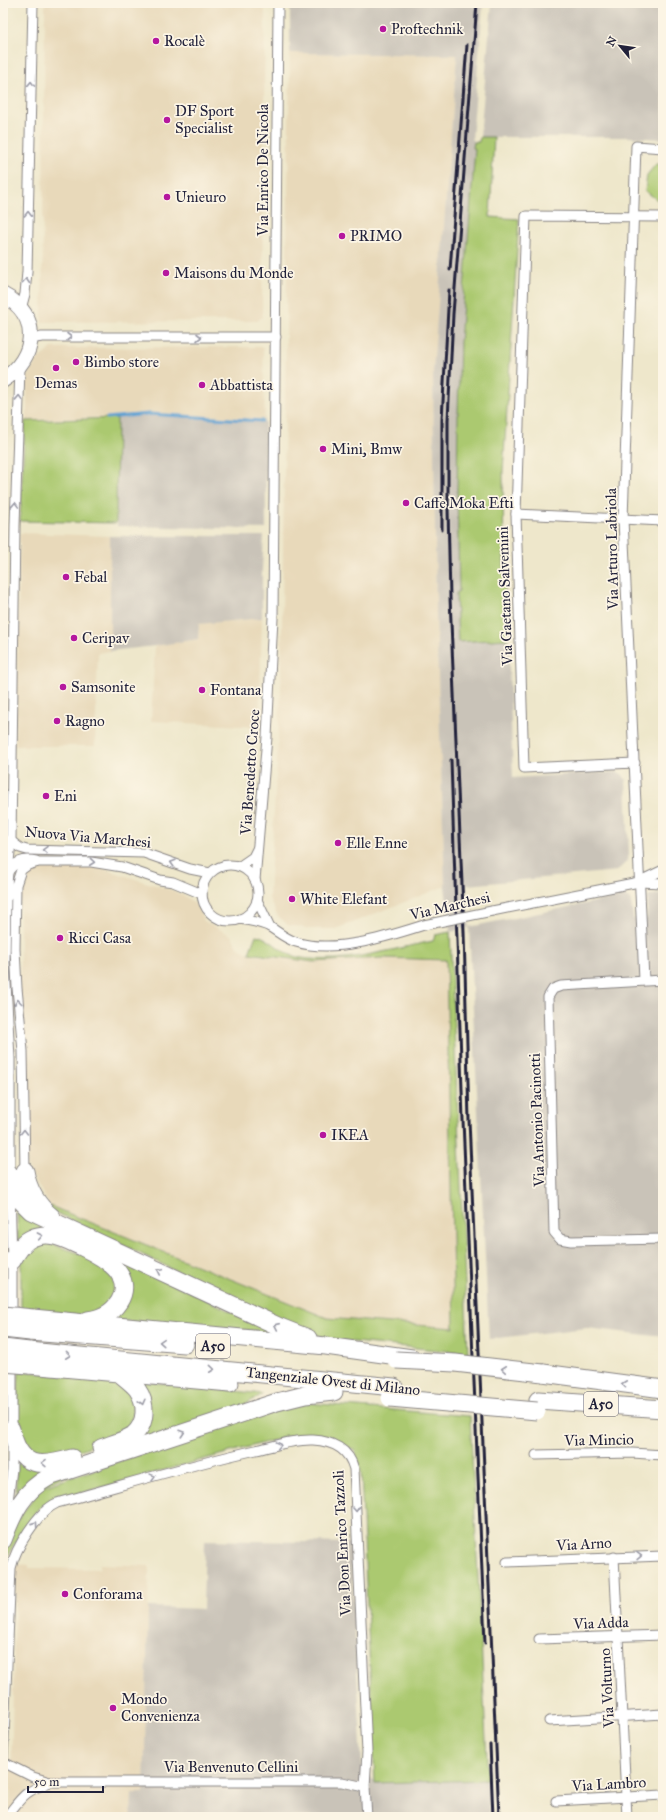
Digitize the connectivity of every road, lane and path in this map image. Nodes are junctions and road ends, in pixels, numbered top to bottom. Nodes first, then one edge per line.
1 (33, 3) edge
2 (278, 3) edge
3 (663, 148) edge
4 (635, 216) junction
5 (663, 217) edge
6 (3, 295) edge
7 (21, 309) junction
8 (276, 337) junction
9 (30, 339) junction
10 (20, 367) junction
11 (3, 380) edge
12 (516, 514) junction
13 (623, 518) junction
14 (663, 521) edge
15 (274, 532) joint
16 (635, 763) junction
17 (10, 841) junction
18 (258, 846) junction
19 (39, 862) junction
20 (240, 866) junction
21 (663, 870) edge
22 (210, 873) junction
23 (5, 874) edge
24 (255, 880) junction
25 (639, 882) junction
26 (663, 883) edge
27 (6, 894) joint
28 (202, 894) junction
29 (257, 900) junction
30 (240, 919) junction
31 (270, 927) junction
32 (644, 980) junction
33 (663, 980) edge
34 (17, 1172) junction
35 (663, 1239) edge
36 (12, 1261) junction
37 (3, 1315) edge
38 (75, 1321) junction
39 (32, 1325) junction
40 (3, 1329) edge
41 (326, 1346) junction
42 (3, 1348) edge
43 (29, 1358) junction
44 (396, 1358) junction
45 (3, 1362) edge
46 (119, 1372) junction
47 (663, 1389) edge
48 (334, 1392) junction
49 (392, 1392) junction
50 (663, 1409) edge
51 (11, 1429) junction
52 (536, 1455) dead end
53 (663, 1455) edge
54 (3, 1535) edge
55 (3, 1540) edge
56 (663, 1556) edge
57 (614, 1557) junction
58 (507, 1562) dead end
59 (663, 1635) edge
60 (618, 1636) junction
61 (540, 1639) dead end
62 (663, 1714) edge
63 (622, 1716) junction
64 (549, 1721) dead end
65 (3, 1761) edge
66 (50, 1782) junction
67 (364, 1787) junction
68 (663, 1795) edge
69 (626, 1797) junction
70 (556, 1801) dead end
71 (6, 1817) edge
72 (367, 1817) edge
73 (627, 1817) edge

7 -> 1 street
2 - 8 street, Via Enrico De Nicola
3 - 4 street, Via Arturo Labriola
4 - 5 street
4 - 12 street, Via Gaetano Salvemini
4 - 13 street, Via Arturo Labriola
6 - 7 main road
7 - 9 main road
9 -> 8 street
8 - 15 street, Via Enrico De Nicola
9 - 10 main road
10 - 11 main road
17 -> 10 street
12 - 13 street
12 - 16 street, Via Gaetano Salvemini
13 - 14 street
13 - 16 street, Via Arturo Labriola
15 - 18 street, Via Benedetto Croce
16 - 25 street, Via Arturo Labriola
22 -> 17 street, Nuova Via Marchesi
17 - 23 street
18 - 20 street
18 - 24 street, Via Benedetto Croce
19 - 23 street
19 -> 28 street, Nuova Via Marchesi
34 -> 19 street, Nuova Via Marchesi
20 - 22 street
20 - 24 street
21 - 25 street, Via Marchesi
22 - 28 street
23 - 27 main road
24 - 29 street
25 - 26 street, Via Marchesi
25 - 31 street, Via Marchesi, bridge
25 - 32 street
27 - 34 street
28 - 30 street
29 - 30 street
29 - 31 street
30 - 31 street, Via Marchesi
32 - 33 street, Via Antonio Pacinotti
32 - 35 street, Via Antonio Pacinotti
34 - 36 street
41 -> 34 highway
36 -> 38 highway
36 - 51 street
37 - 39 highway, bridge
38 - 39 highway
38 - 41 highway
39 - 40 highway, Tangenziale Ovest di Milano / A50, bridge
44 -> 39 highway, Tangenziale Ovest di Milano / A50
41 - 44 highway
42 - 43 highway, Tangenziale Ovest di Milano / A50, bridge
43 - 45 highway, bridge
43 - 46 highway
43 -> 49 highway, Tangenziale Ovest di Milano / A50
47 -> 44 highway, Tangenziale Ovest di Milano / A50, bridge
46 - 48 highway
46 -> 51 highway
48 - 49 highway
55 -> 48 highway
49 - 50 highway, bridge
51 - 54 street
52 - 53 street, Via Mincio
57 -> 56 street, Via Arno
57 - 58 street, Via Arno
57 - 60 street, Via Volturno
59 - 60 street, Via Adda
60 - 61 street, Via Adda
60 - 63 street, Via Volturno
62 - 63 street
63 - 64 street
63 - 69 street, Via Volturno
65 - 66 street
65 -> 67 street, Via Don Enrico Tazzoli
66 - 67 street, Via Benvenuto Cellini
66 - 71 street
67 - 72 street, Via Don Enrico Tazzoli
68 - 69 street, Via Lambro
69 - 70 street, Via Lambro
69 - 73 street, Via Volturno

